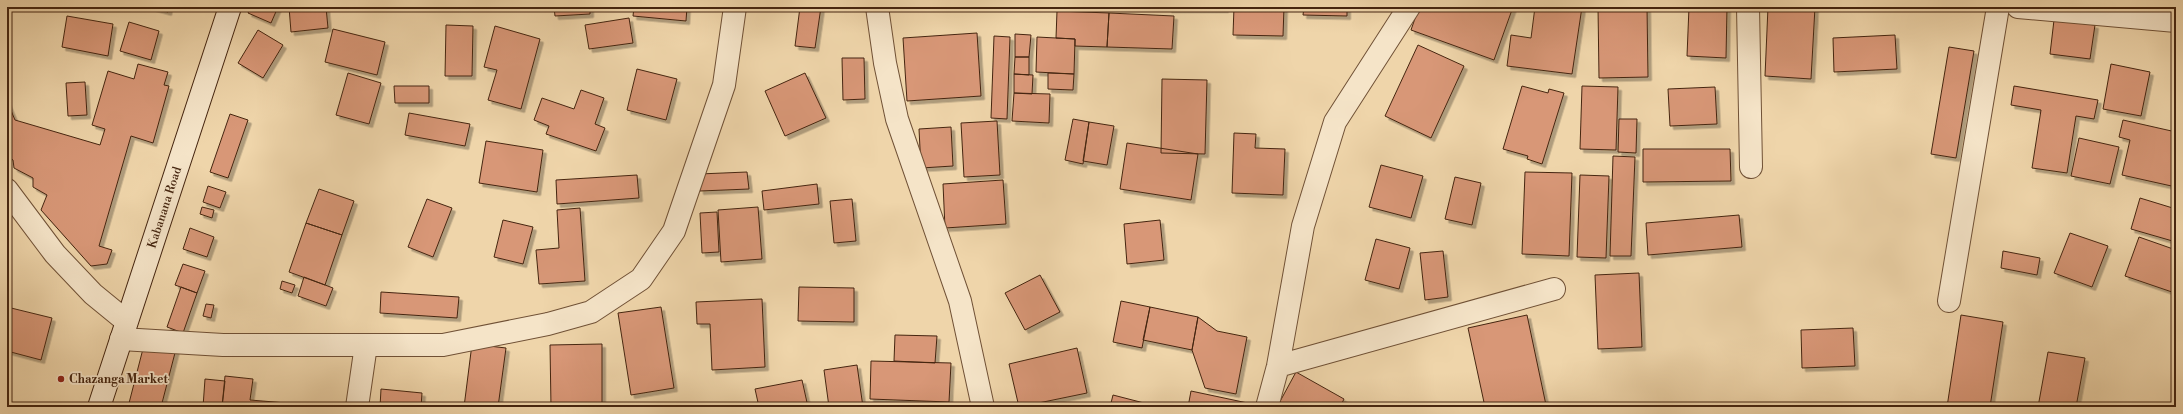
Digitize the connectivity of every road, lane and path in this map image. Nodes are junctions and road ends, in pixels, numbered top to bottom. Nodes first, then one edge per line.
1 (230, 7) edge
2 (735, 7) edge
3 (878, 7) edge
4 (1409, 7) edge
5 (1748, 7) edge
6 (1998, 7) edge
7 (2018, 7) edge
8 (2176, 21) edge
9 (1751, 167) dead end
10 (7, 190) edge
11 (1554, 289) dead end
12 (1949, 301) dead end
13 (123, 330) junction
14 (366, 345) junction
15 (1278, 366) junction
16 (99, 407) edge
17 (358, 407) edge
18 (983, 407) edge
19 (1267, 407) edge

1 - 13 street, Kabanana Road
2 - 14 street
3 - 18 street
4 - 15 street
5 - 9 street
6 - 12 street
7 - 8 street
10 - 13 street
11 - 15 street
13 - 14 street
13 - 16 street, Kabanana Road
14 - 17 street
15 - 19 street

